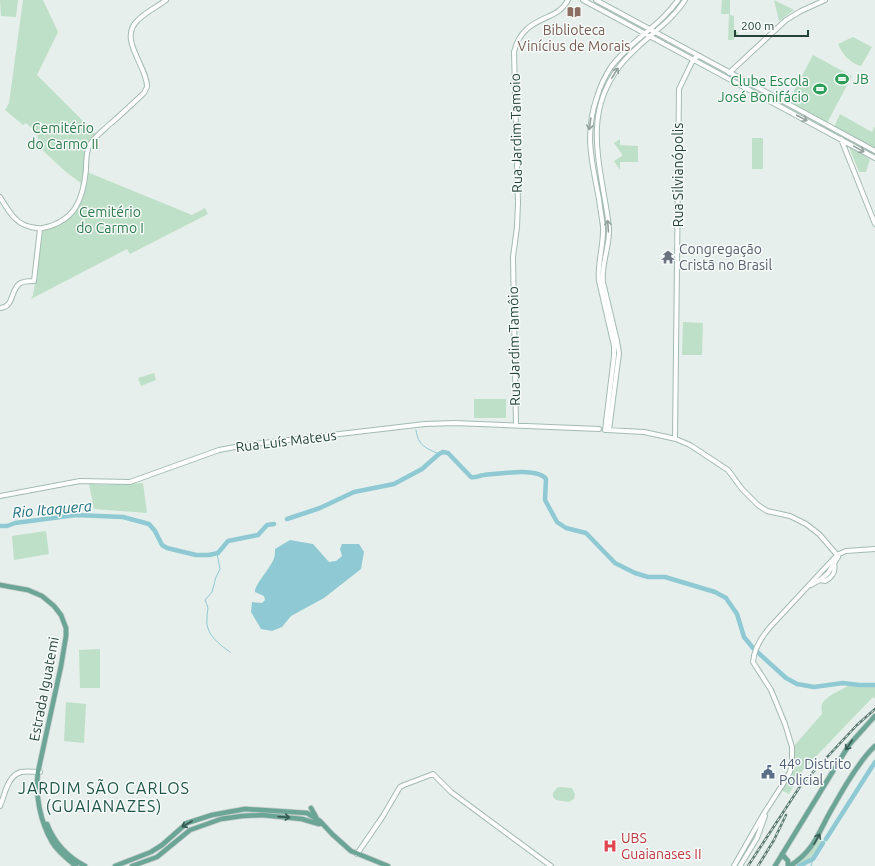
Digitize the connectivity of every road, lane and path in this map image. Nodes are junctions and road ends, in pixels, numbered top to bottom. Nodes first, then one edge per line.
1 (166, 0) edge
2 (568, 0) edge
3 (583, 0) edge
4 (596, 0) edge
5 (678, 0) edge
6 (685, 0) edge
7 (825, 0) edge
8 (672, 8) junction
9 (677, 11) junction
10 (668, 12) junction
11 (673, 16) junction
12 (650, 29) junction
13 (655, 32) junction
14 (645, 33) junction
15 (650, 36) junction
16 (700, 56) junction
17 (693, 60) junction
18 (730, 72) junction
19 (719, 73) junction
20 (607, 87) junction
21 (600, 88) junction
22 (828, 125) junction
23 (824, 130) junction
24 (830, 133) junction
25 (843, 133) junction
26 (589, 139) junction
27 (596, 139) junction
28 (843, 141) junction
29 (875, 151) edge
30 (875, 158) edge
31 (0, 196) edge
32 (875, 224) edge
33 (40, 228) junction
34 (602, 247) junction
35 (608, 250) junction
36 (513, 268) joint
37 (0, 308) edge
38 (516, 425) junction
39 (607, 430) junction
40 (675, 438) junction
41 (0, 496) edge
42 (875, 549) edge
43 (839, 555) junction
44 (834, 563) junction
45 (826, 567) junction
46 (831, 568) junction
47 (822, 571) junction
48 (834, 572) junction
49 (820, 580) junction
50 (0, 585) edge
51 (808, 587) junction
52 (875, 716) edge
53 (875, 746) edge
54 (39, 770) junction
55 (0, 806) edge
56 (311, 808) dead end
57 (236, 810) junction
58 (226, 812) junction
59 (766, 812) junction
60 (310, 814) junction
61 (236, 816) junction
62 (316, 818) junction
63 (302, 819) junction
64 (218, 820) junction
65 (324, 826) junction
66 (169, 838) junction
67 (747, 844) junction
68 (750, 850) junction
69 (357, 854) junction
70 (784, 856) junction
71 (157, 857) junction
72 (76, 866) edge
73 (85, 866) edge
74 (115, 866) edge
75 (132, 866) edge
76 (388, 866) edge
77 (551, 866) edge
78 (734, 866) edge
79 (740, 866) edge
80 (776, 866) edge
81 (789, 866) edge

1 - 33 main road
2 - 36 main road, Rua Jardim Tamoio
3 - 14 main road
4 - 12 main road
5 - 8 main road
6 - 9 main road
7 - 18 main road
8 - 9 main road
8 - 10 main road
9 - 11 main road
10 - 11 main road
10 - 12 main road
11 - 13 main road
12 - 13 main road
12 - 14 main road
13 - 15 main road
13 - 16 main road
14 - 15 main road
14 - 21 main road
15 - 17 main road
20 -> 15 main road
16 - 17 main road
16 - 18 main road
17 - 19 main road
17 - 40 main road, Rua Silvianópolis
18 - 19 main road
18 - 22 main road
19 -> 23 main road
20 - 21 main road
20 - 27 main road
21 -> 26 main road
22 - 23 main road
22 - 24 main road
22 - 25 main road
23 - 24 main road
24 - 28 main road
25 - 28 main road
25 - 29 main road
26 - 27 main road
26 - 34 main road
35 -> 27 main road
28 -> 30 main road
28 - 32 main road
31 - 33 main road
33 - 37 main road
34 - 35 main road
34 - 39 main road
35 - 39 main road
36 - 38 main road, Rua Jardim Tamôio
38 - 39 main road, Rua Luís Mateus
38 - 41 main road, Rua Luís Mateus
39 - 40 main road, Rua Luís Mateus
40 - 43 main road, Rua Luís Mateus
42 - 43 main road
43 - 44 main road
43 - 45 main road
44 - 46 main road
44 - 48 main road
45 - 46 main road
45 - 47 main road
46 - 48 main road
46 - 49 main road
47 - 49 main road
47 - 51 main road
48 - 49 main road
49 - 51 main road
50 - 54 main road, Estrada Iguatemi
51 - 59 main road
52 -> 70 main road
81 -> 53 main road
54 - 55 main road
54 - 72 main road
54 - 73 main road
56 - 62 main road
57 - 58 main road
57 - 60 main road
57 - 61 main road
58 - 64 main road
58 -> 66 main road
59 - 67 main road
59 - 68 main road
60 - 62 main road
60 - 63 main road
61 -> 63 main road
61 - 64 main road
62 - 65 main road
63 - 65 main road
64 - 71 main road
65 - 69 main road
66 - 71 main road
66 - 74 main road
67 - 68 main road
67 - 78 main road
68 - 79 main road
69 - 76 main road
69 - 77 main road
70 - 80 main road
70 - 81 main road
71 - 75 main road

